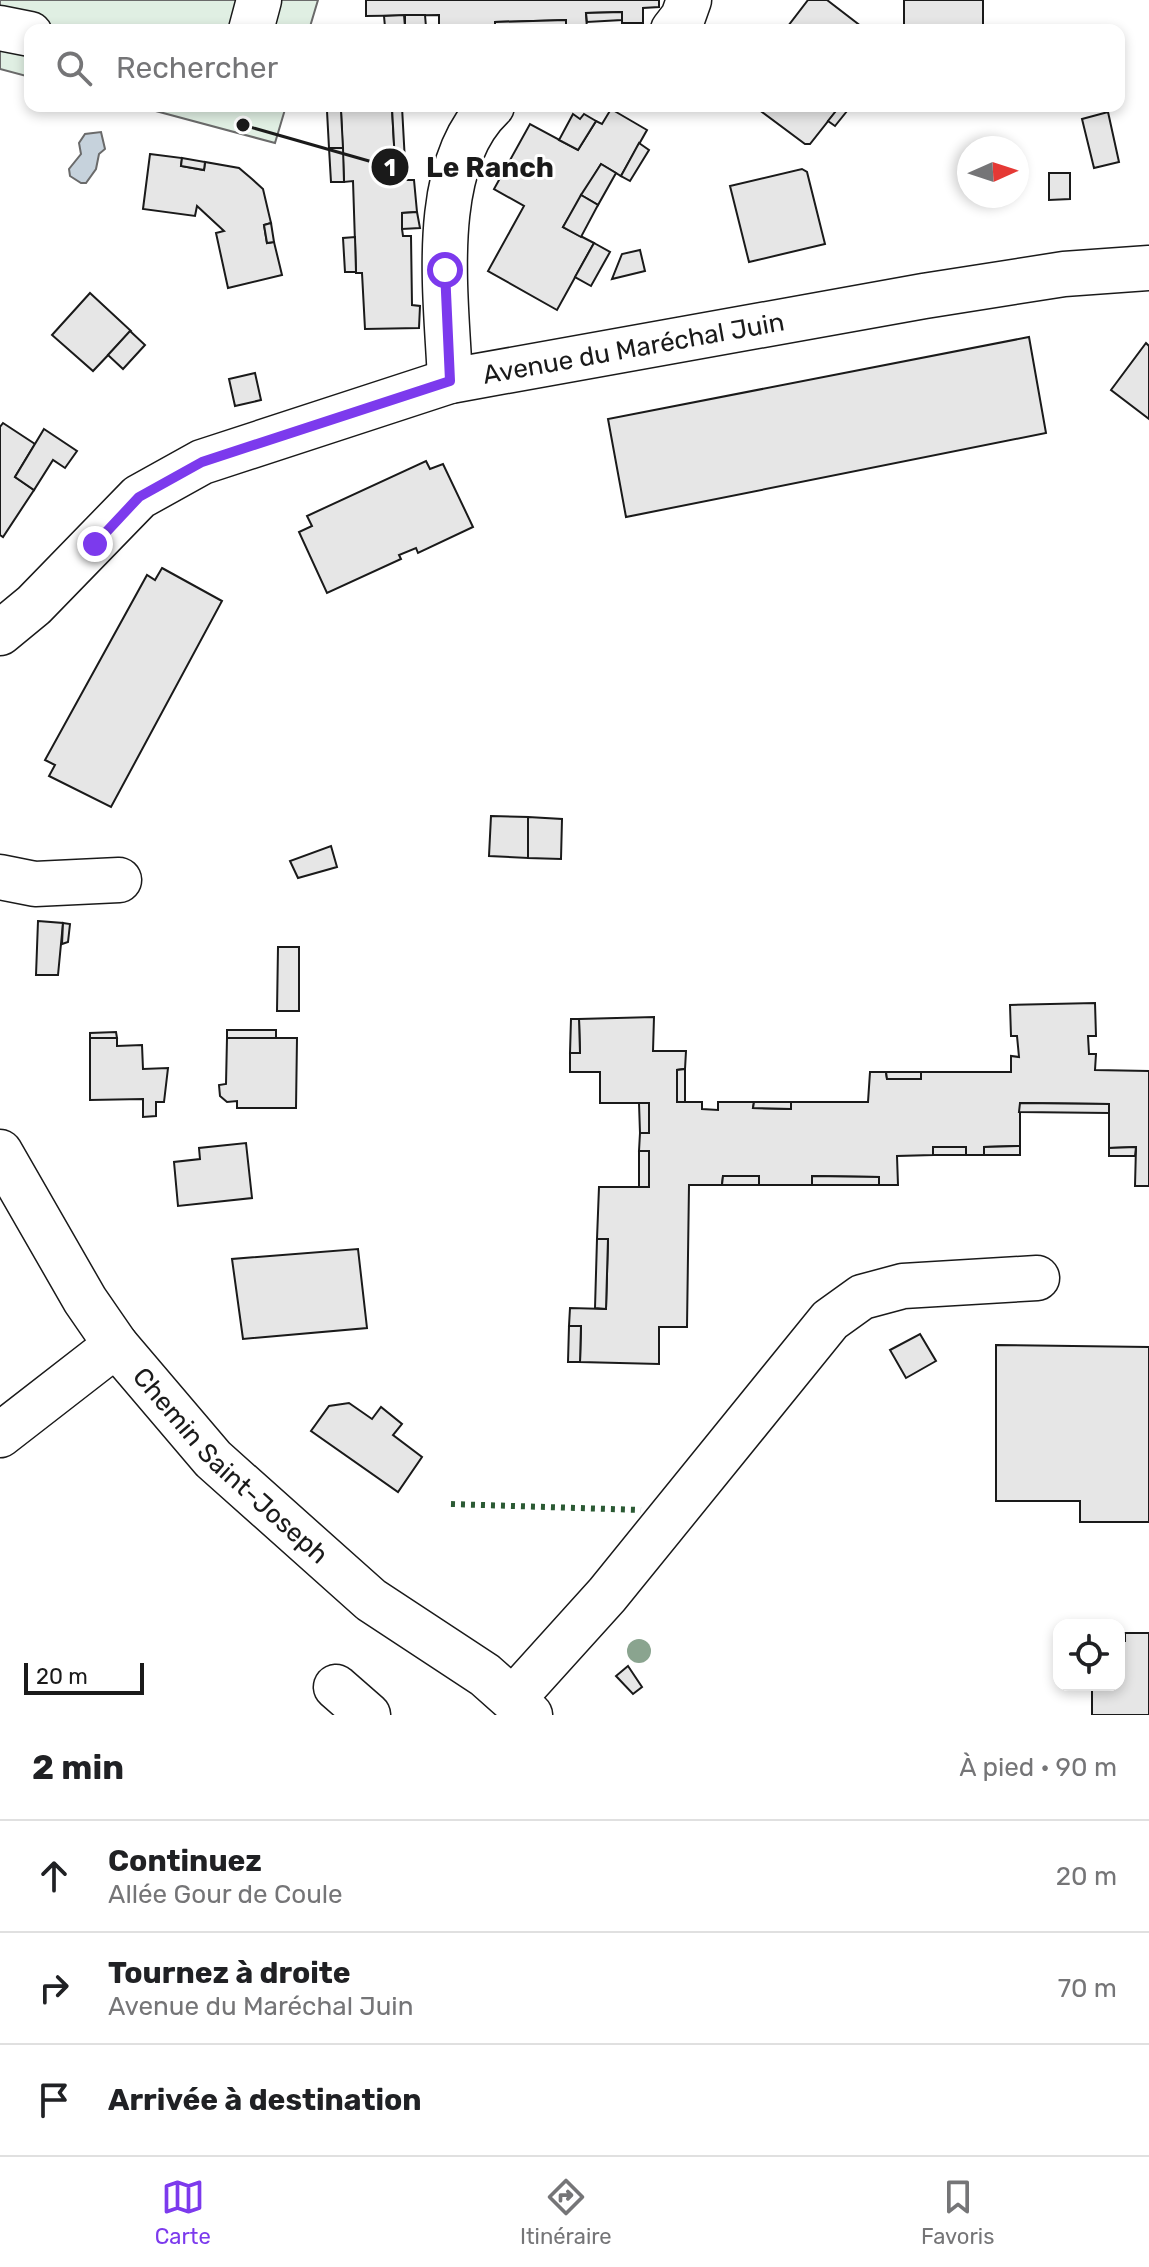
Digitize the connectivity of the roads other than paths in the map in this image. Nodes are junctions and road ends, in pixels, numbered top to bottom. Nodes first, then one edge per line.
1 (259, 0) edge
2 (689, 0) edge
3 (253, 24) edge
4 (678, 24) edge
5 (0, 28) edge
6 (24, 33) edge
7 (488, 112) edge
8 (1149, 268) edge
9 (450, 381) junction
10 (0, 633) edge
11 (5, 876) edge
12 (119, 880) dead end
13 (0, 1152) edge
14 (1037, 1278) dead end
15 (116, 1345) junction
16 (0, 1435) edge
17 (522, 1707) edge

1 - 3 street
2 - 4 street
5 - 6 street
7 - 9 street
8 - 9 street, Avenue du Maréchal Juin
9 - 10 street, Avenue du Maréchal Juin
11 - 12 street
13 - 15 street, Chemin Saint-Joseph
14 - 17 street
15 - 16 street
15 - 17 street, Chemin Saint-Joseph

